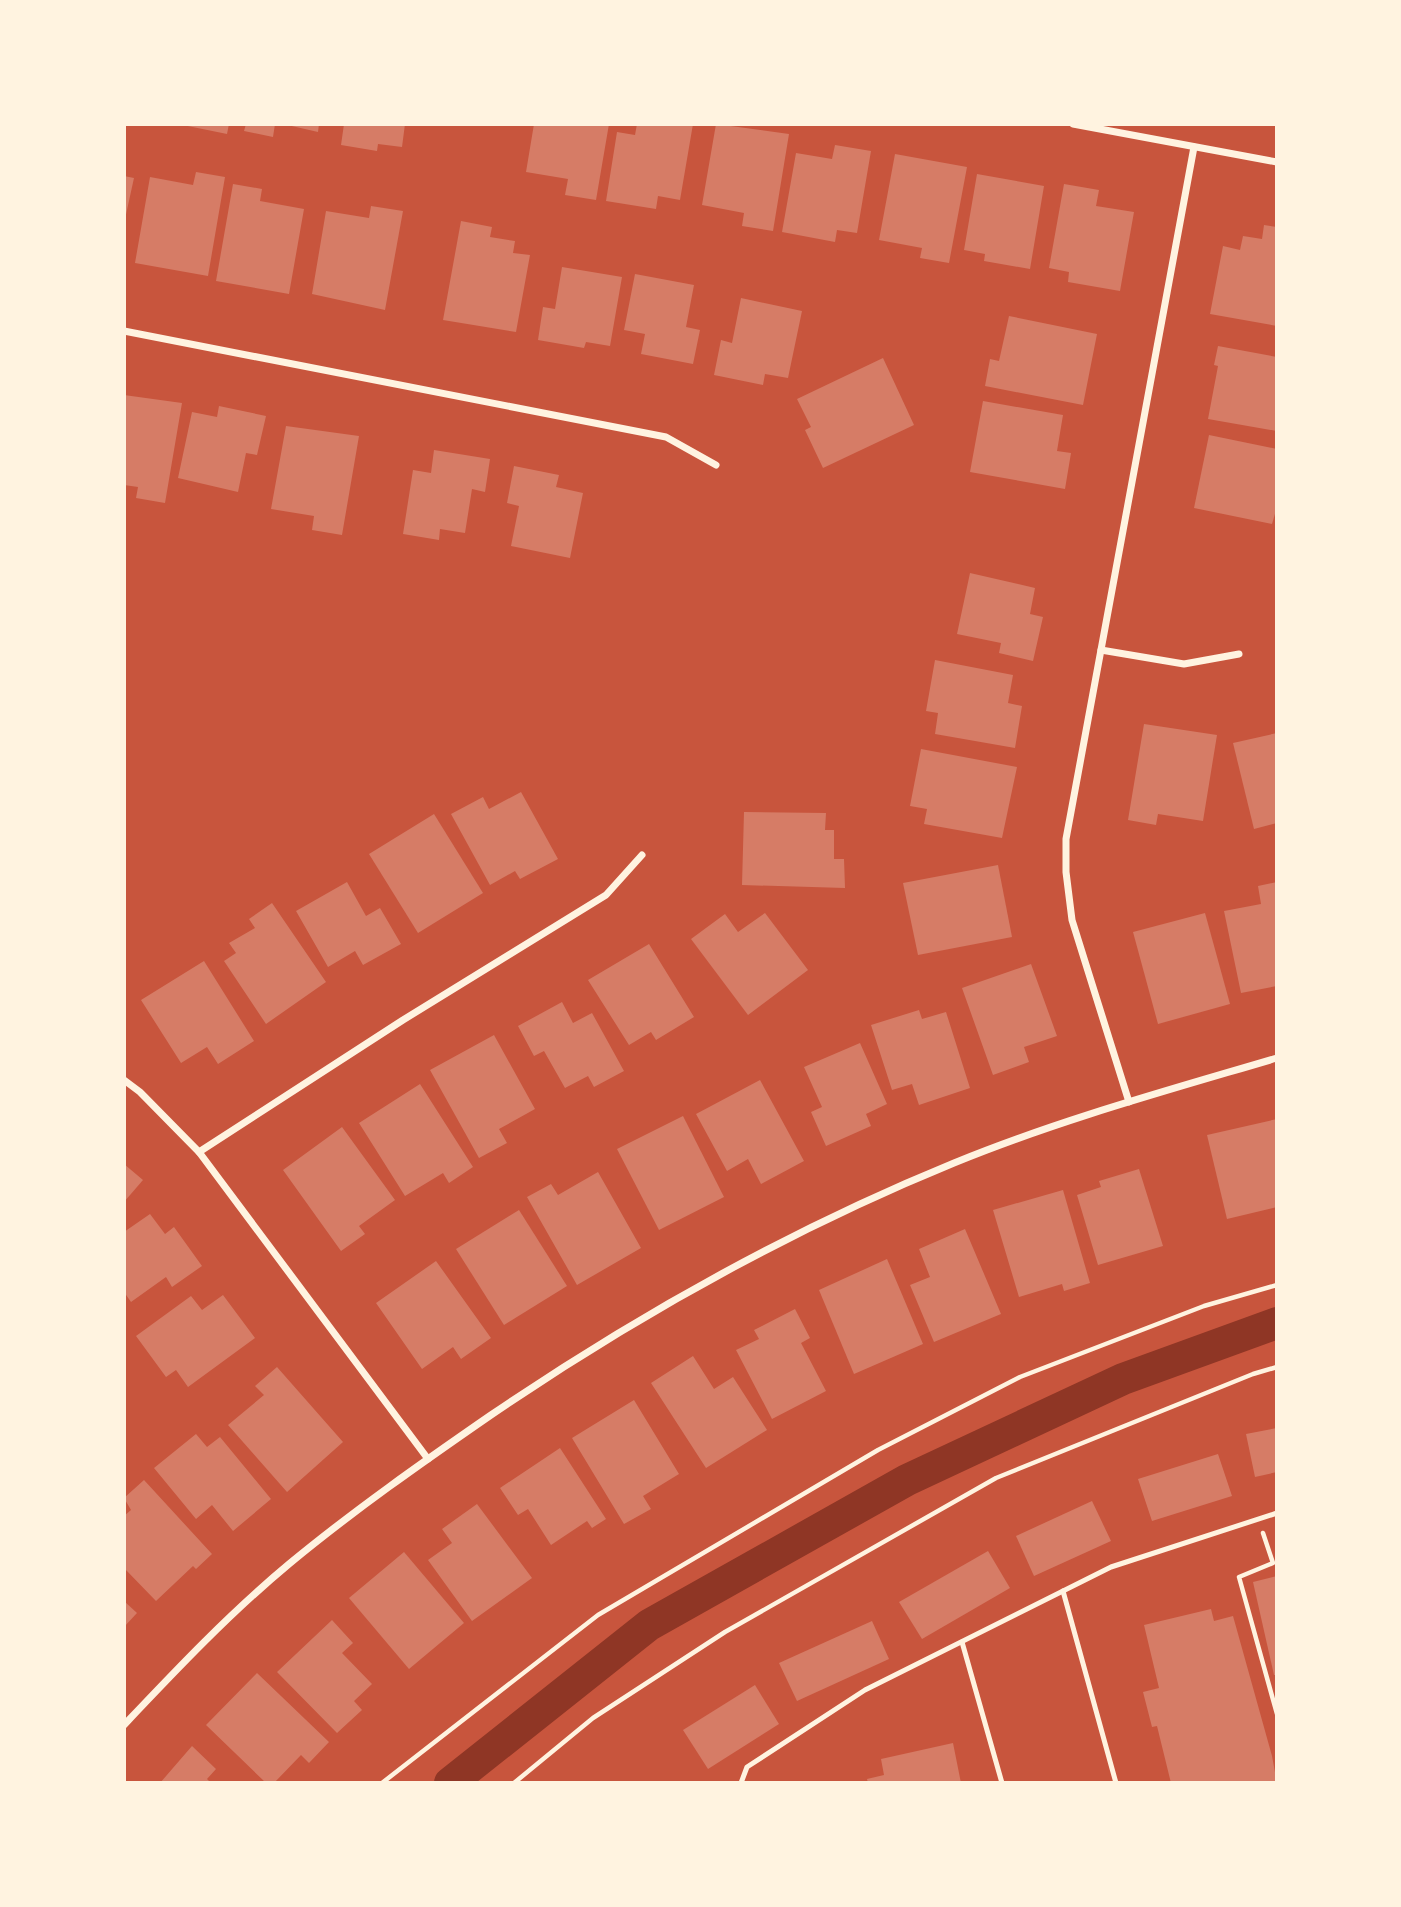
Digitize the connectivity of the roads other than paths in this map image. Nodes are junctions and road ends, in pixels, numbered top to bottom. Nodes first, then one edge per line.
1 (1073, 124) edge
2 (1194, 147) junction
3 (1277, 162) edge
4 (124, 331) edge
5 (716, 465) dead end
6 (1101, 650) junction
7 (1238, 654) dead end
8 (642, 855) dead end
9 (1277, 1058) edge
10 (124, 1080) edge
11 (1129, 1102) junction
12 (199, 1152) junction
13 (428, 1459) junction
14 (1277, 1513) edge
15 (1063, 1591) junction
16 (962, 1642) junction
17 (124, 1725) edge
18 (741, 1783) edge
19 (1002, 1783) edge
20 (1116, 1783) edge

1 - 2 street
2 - 3 street
2 - 6 street
4 - 5 street
6 - 7 street
6 - 11 street
8 - 12 street
9 - 11 street
10 - 12 street
11 - 13 street
12 - 13 street
13 - 17 street
14 - 15 lane
15 - 16 lane
15 - 20 lane
16 - 18 lane
16 - 19 lane

